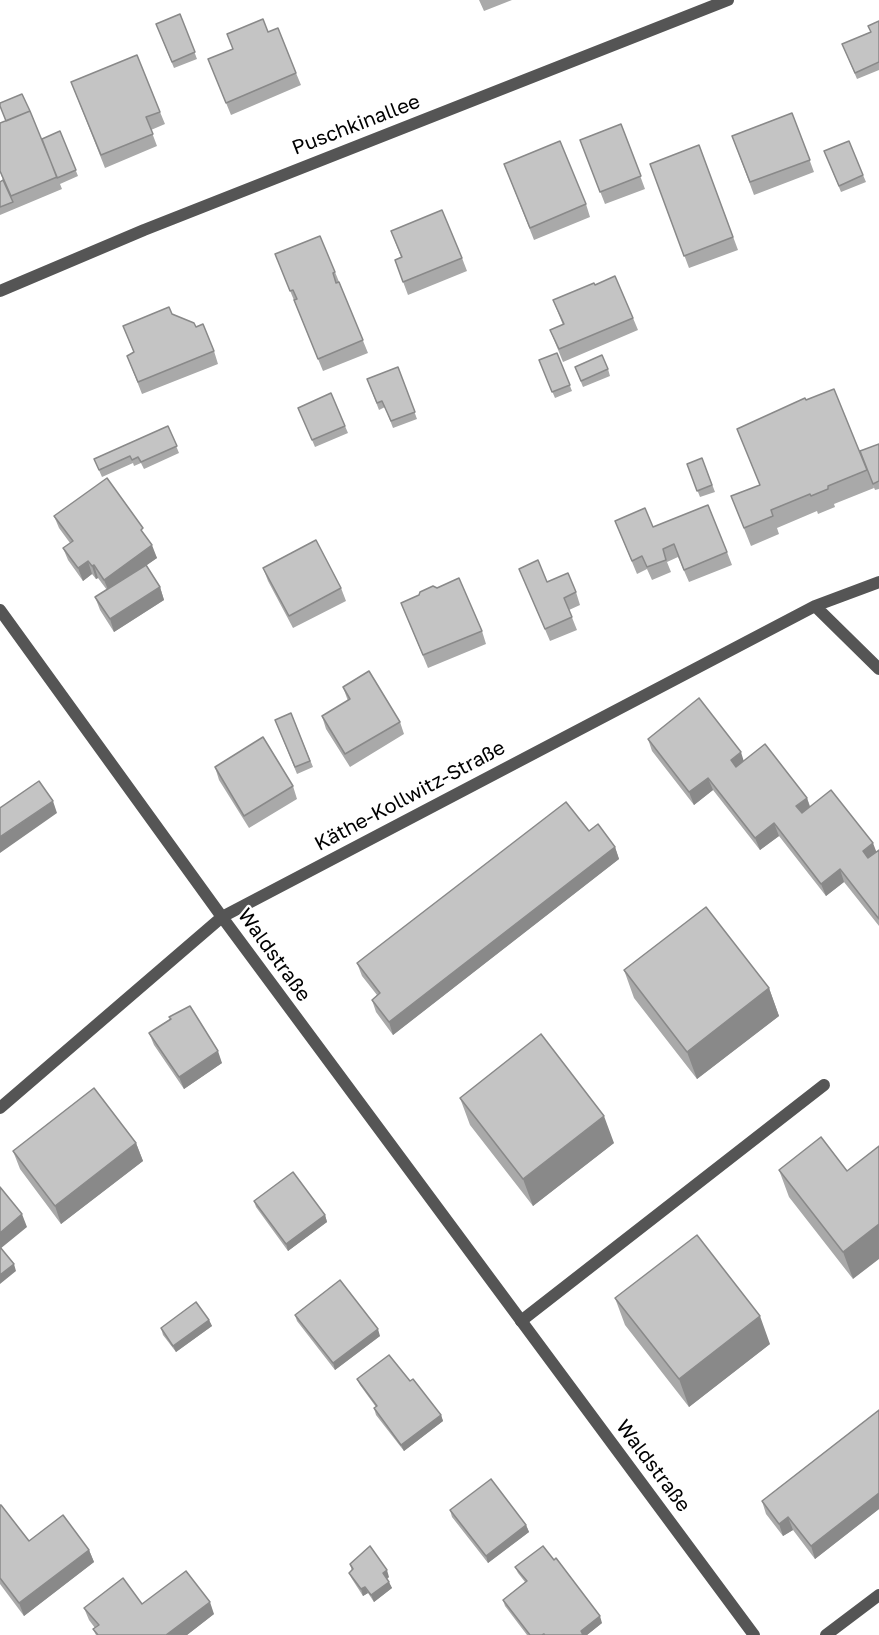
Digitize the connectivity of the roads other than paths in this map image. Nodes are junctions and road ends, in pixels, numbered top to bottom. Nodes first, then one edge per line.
1 (728, 0) edge
2 (0, 291) edge
3 (879, 582) edge
4 (815, 606) junction
5 (0, 610) edge
6 (879, 669) edge
7 (222, 917) junction
8 (824, 1085) dead end
9 (0, 1108) edge
10 (520, 1321) junction
11 (879, 1595) edge
12 (754, 1635) edge
13 (826, 1635) edge

1 - 2 street, Puschkinallee
3 - 4 street, Käthe-Kollwitz-Straße
4 - 6 street
4 - 7 street, Käthe-Kollwitz-Straße
5 - 7 street, Waldstraße
7 - 9 street, Käthe-Kollwitz-Straße
7 - 10 street, Waldstraße
8 - 10 street
10 - 12 street, Waldstraße
11 - 13 street

